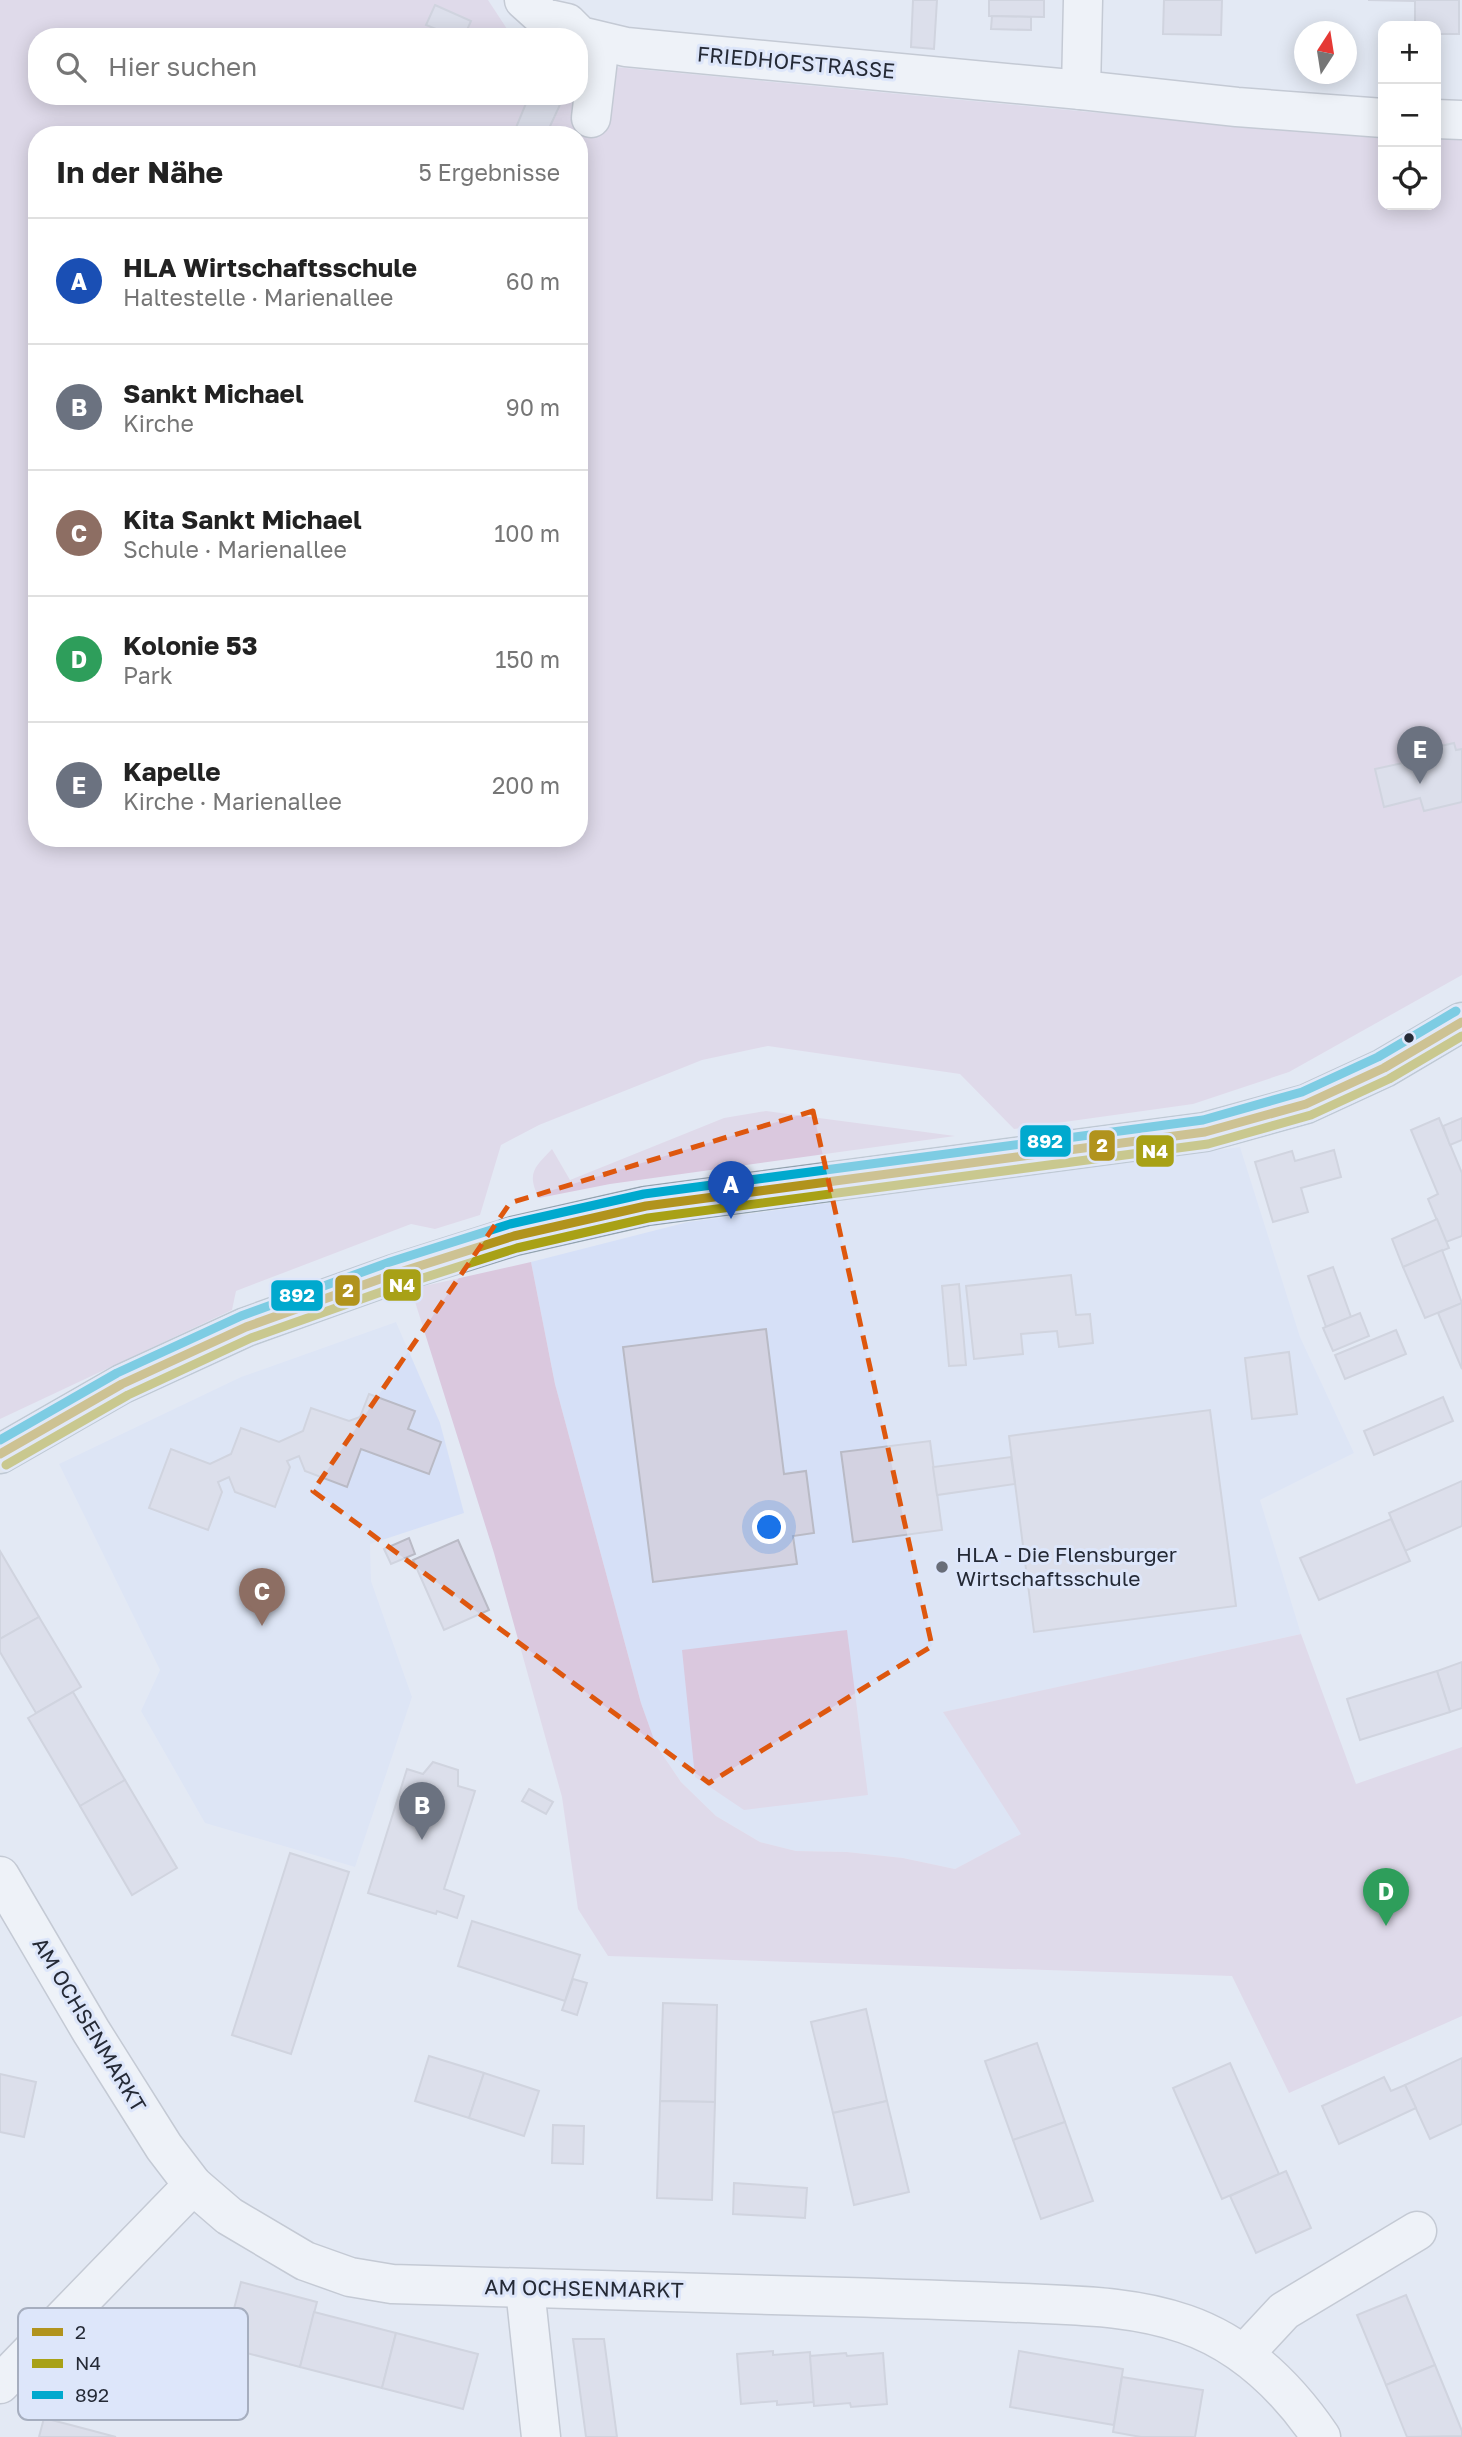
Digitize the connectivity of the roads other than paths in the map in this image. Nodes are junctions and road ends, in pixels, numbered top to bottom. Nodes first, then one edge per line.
1 (524, 0) edge
2 (1083, 0) edge
3 (566, 12) edge
4 (575, 28) edge
5 (588, 38) edge
6 (600, 42) junction
7 (1081, 90) junction
8 (591, 118) dead end
9 (1378, 118) edge
10 (1441, 120) edge
11 (1462, 120) edge
12 (1462, 1022) edge
13 (0, 1454) edge
14 (0, 1876) edge
15 (192, 2185) junction
16 (1417, 2231) dead end
17 (525, 2289) junction
18 (73, 2308) edge
19 (1244, 2354) junction
20 (18, 2365) edge
21 (0, 2384) edge
22 (541, 2437) edge
23 (1321, 2437) edge

1 - 3 street, FRIEDHOFSTRASSE
2 - 7 street
3 - 4 street, FRIEDHOFSTRASSE
5 - 6 street, FRIEDHOFSTRASSE
6 - 7 street, FRIEDHOFSTRASSE
6 - 8 street
7 - 9 street, FRIEDHOFSTRASSE
10 - 11 street
12 - 13 main road
14 - 15 street, AM OCHSENMARKT
15 - 17 street, AM OCHSENMARKT
15 - 18 street
16 - 19 street
17 - 19 street, AM OCHSENMARKT
17 - 22 street
19 - 23 street, AM OCHSENMARKT
20 - 21 street

